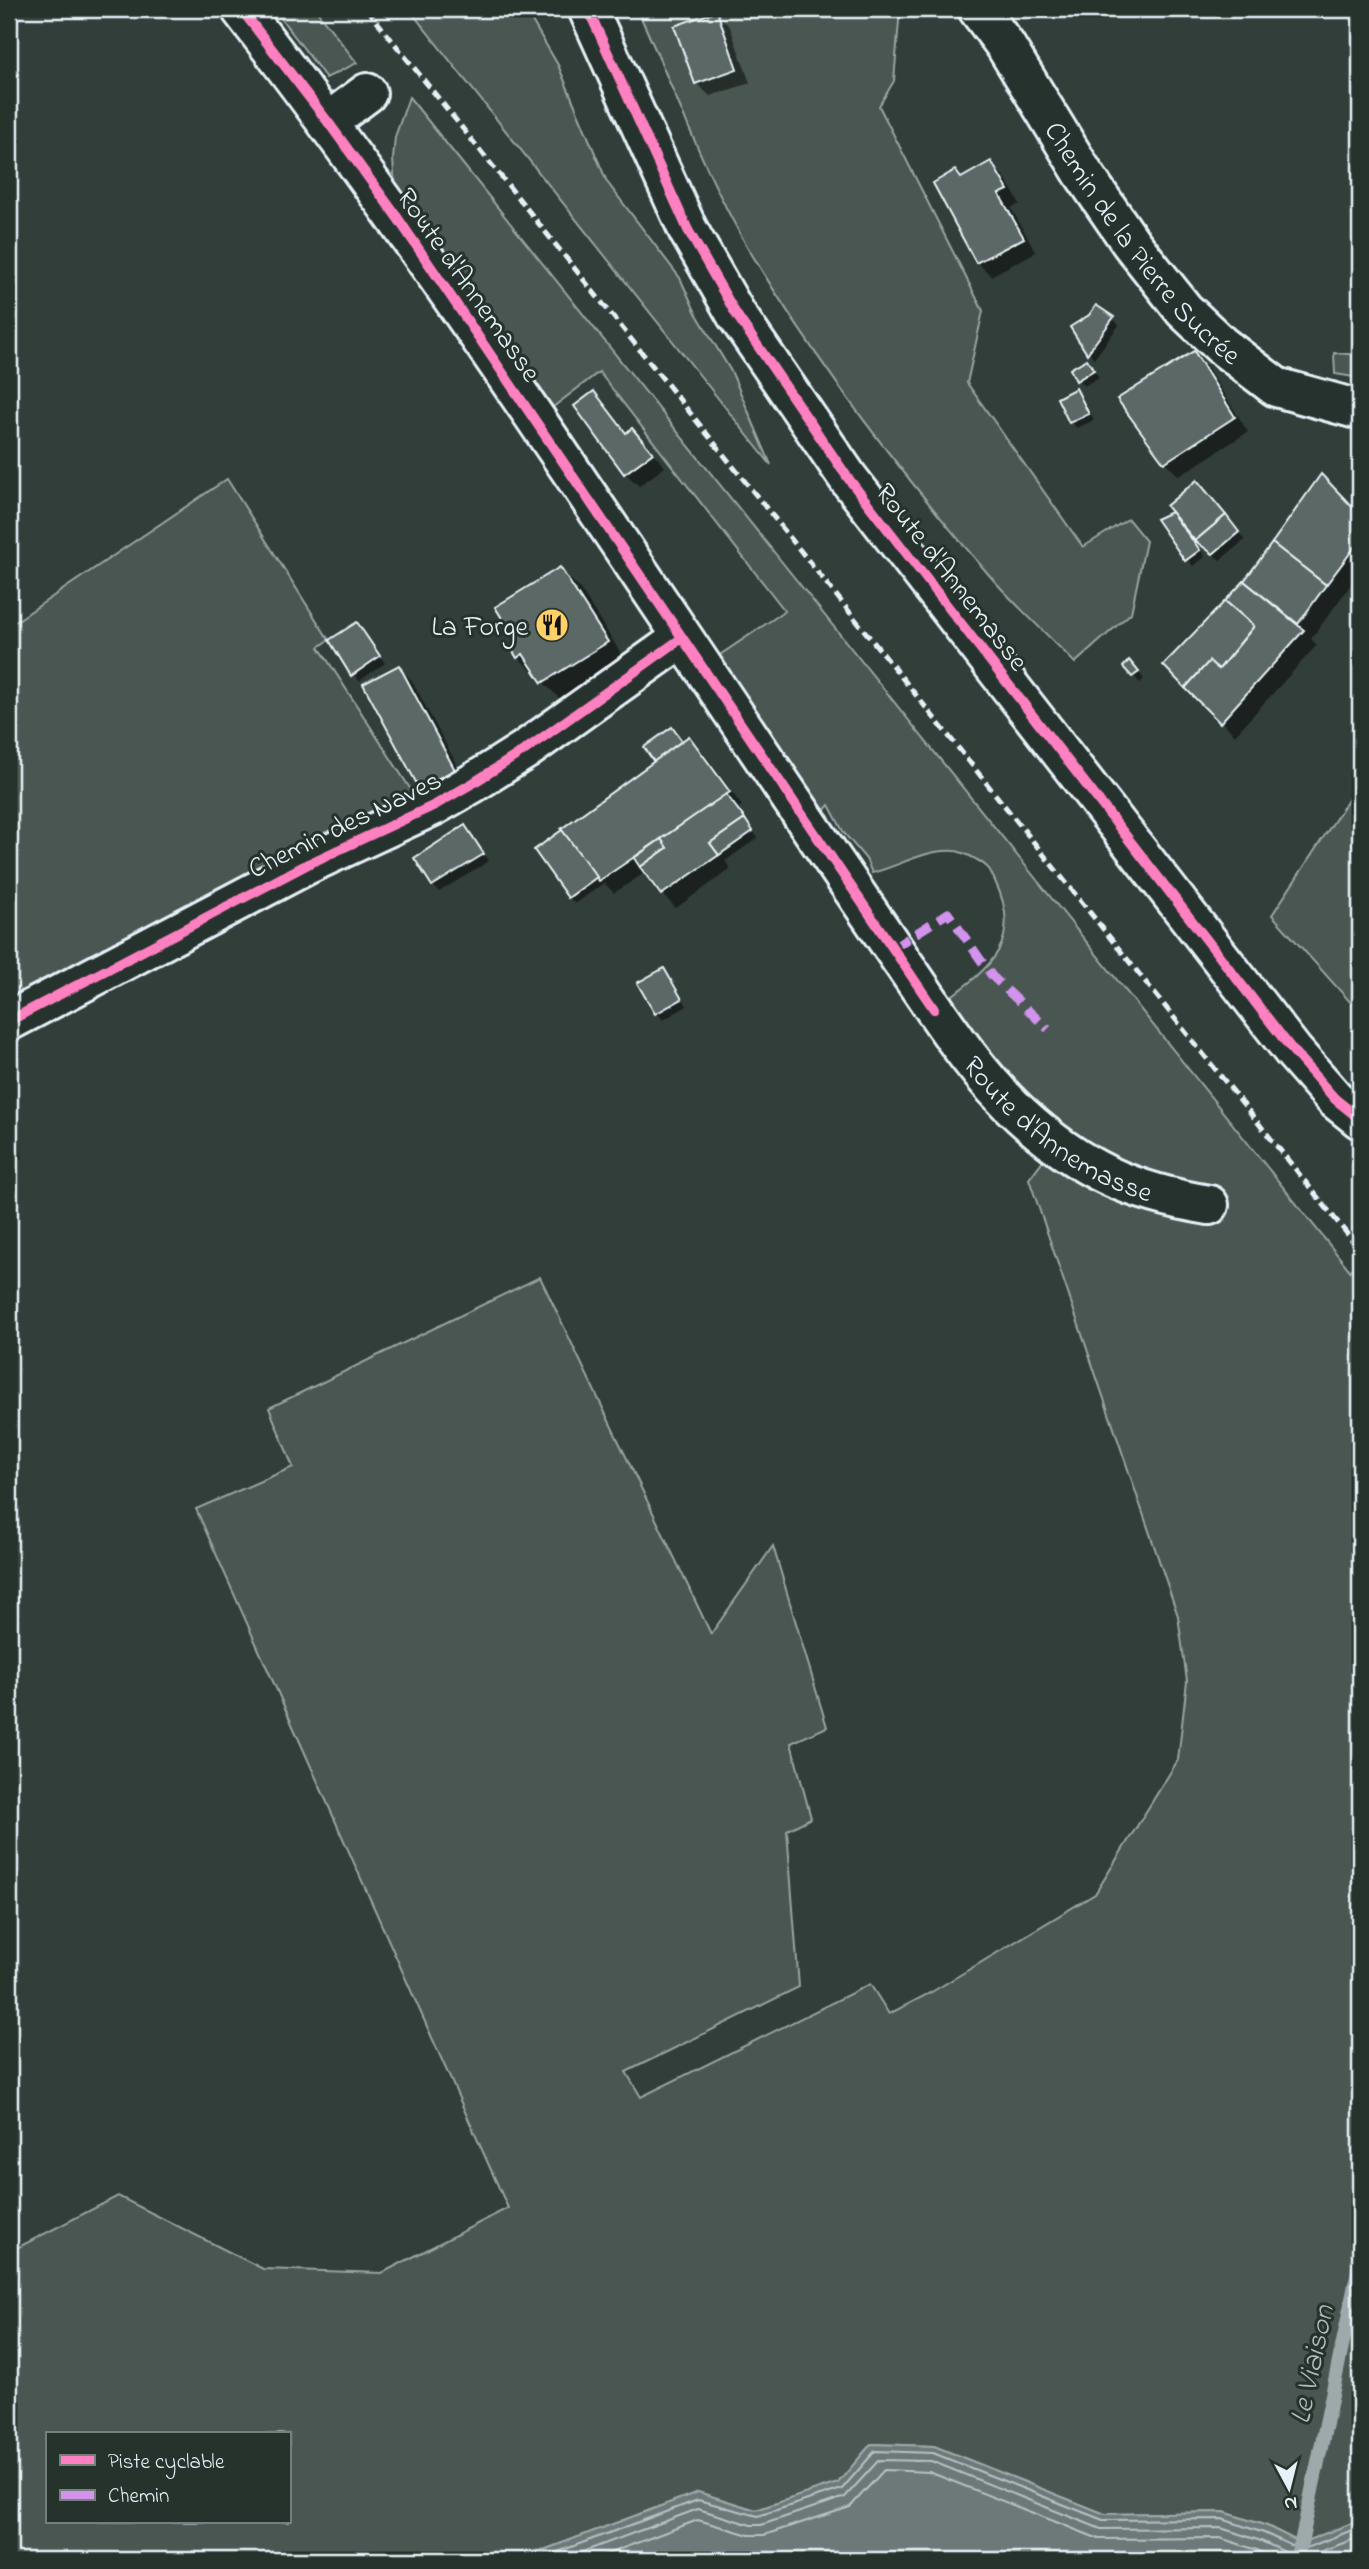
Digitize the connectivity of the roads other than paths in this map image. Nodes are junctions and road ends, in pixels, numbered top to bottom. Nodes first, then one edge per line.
1 (241, 9) edge
2 (588, 9) edge
3 (978, 9) edge
4 (367, 93) dead end
5 (328, 122) junction
6 (1360, 410) edge
7 (682, 638) junction
8 (9, 1021) edge
9 (1360, 1119) edge
10 (1209, 1205) dead end

1 - 5 street, Route d'Annemasse
2 - 9 street, Route d'Annemasse
3 - 6 street, Chemin de la Pierre Sucrée
4 - 5 street
5 - 7 street, Route d'Annemasse
7 - 8 street, Chemin des Naves
7 - 10 street, Route d'Annemasse

